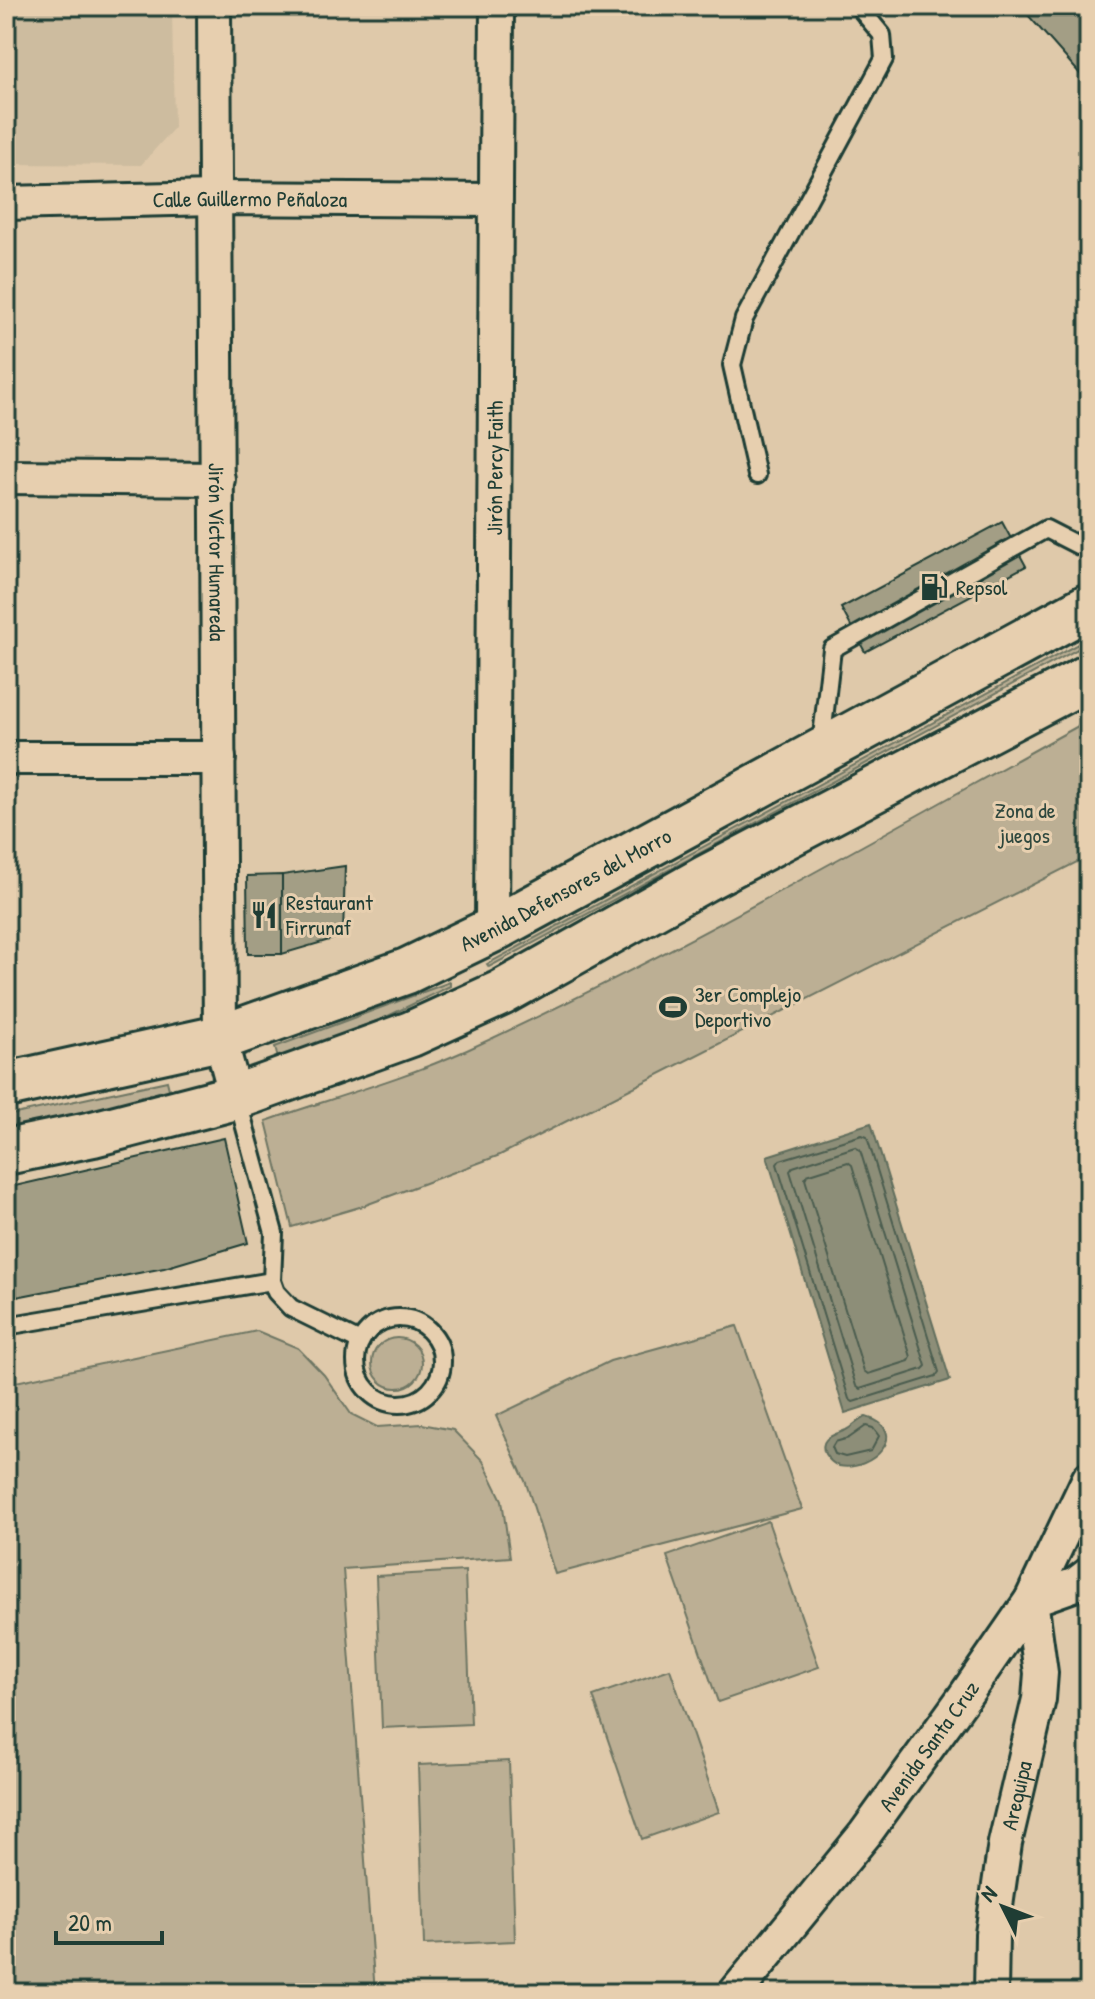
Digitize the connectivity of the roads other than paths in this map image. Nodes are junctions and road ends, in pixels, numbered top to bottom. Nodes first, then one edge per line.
1 (214, 6) edge
2 (497, 6) edge
3 (858, 6) edge
4 (214, 198) junction
5 (495, 200) junction
6 (6, 203) edge
7 (757, 475) dead end
8 (6, 477) edge
9 (218, 479) junction
10 (1089, 551) edge
11 (1089, 606) edge
12 (1089, 677) edge
13 (821, 752) junction
14 (6, 758) edge
15 (219, 758) junction
16 (492, 930) junction
17 (220, 1038) junction
18 (6, 1085) edge
19 (236, 1097) junction
20 (6, 1152) edge
21 (272, 1281) junction
22 (6, 1326) edge
23 (360, 1342) junction
24 (1089, 1478) edge
25 (1089, 1574) edge
26 (1031, 1600) junction
27 (735, 1993) edge
28 (991, 1993) edge

1 - 4 street, Jirón Víctor Humareda
2 - 5 street, Jirón Percy Faith
3 - 7 lane
4 - 5 street, Calle Guillermo Peñaloza
4 - 6 street, Calle Guillermo Peñaloza
4 - 9 street, Jirón Víctor Humareda
5 - 16 street, Jirón Percy Faith
8 - 9 street
9 - 15 street, Jirón Víctor Humareda
10 - 13 lane
11 - 13 main road, Avenida Defensores del Morro
12 - 19 main road
13 - 16 main road, Avenida Defensores del Morro
14 - 15 street
15 - 17 street, Jirón Víctor Humareda
16 - 17 main road, Avenida Defensores del Morro
17 - 18 main road, Avenida Defensores del Morro
17 - 19 street, Jirón Víctor Humareda
19 - 20 main road
19 - 21 lane
21 - 22 lane
21 - 23 lane
23 - 23 lane
24 - 26 street, Avenida Santa Cruz
25 - 26 street
26 - 27 street, Avenida Santa Cruz
26 - 28 street, Arequipa

